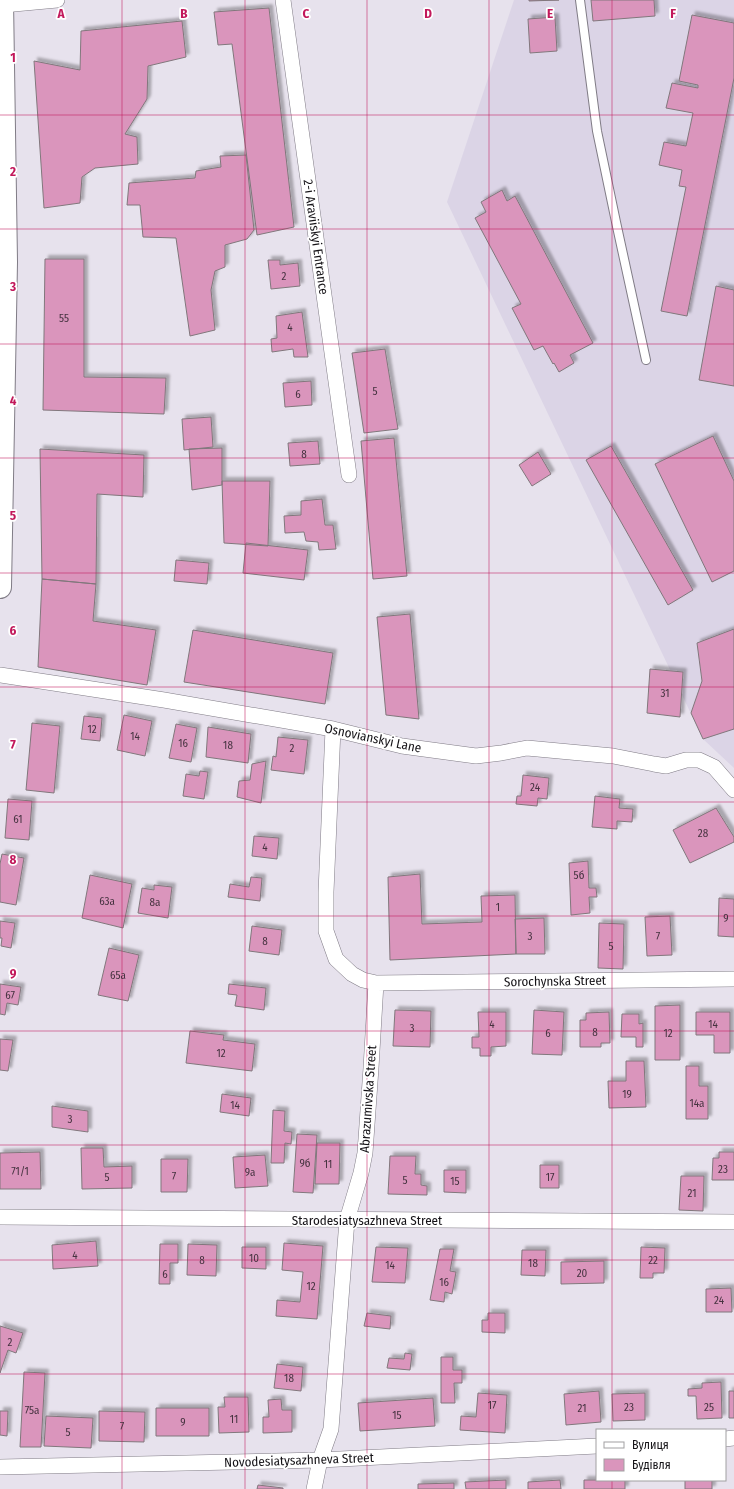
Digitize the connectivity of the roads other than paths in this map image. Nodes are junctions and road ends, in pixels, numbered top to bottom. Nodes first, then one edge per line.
1 (57, 0) edge
2 (284, 0) edge
3 (580, 0) edge
4 (2, 14) edge
5 (3, 262) edge
6 (646, 360) dead end
7 (349, 475) dead end
8 (0, 579) edge
9 (0, 676) edge
10 (333, 729) junction
11 (734, 790) edge
12 (734, 979) edge
13 (376, 983) junction
14 (0, 1217) edge
15 (347, 1220) junction
16 (734, 1222) edge
17 (596, 1446) edge
18 (320, 1460) junction
19 (0, 1467) edge
20 (314, 1489) edge

1 - 4 street
2 - 7 street, 2-i Araviiskyi Entrance
3 - 6 lane
4 - 5 street
5 - 8 street
9 - 10 street, Osnovianskyi Lane
10 - 11 street, Osnovianskyi Lane
10 - 13 street
12 - 13 street, Sorochynska Street
13 - 15 street, Abrazumivska Street
14 - 15 street, Starodesiatysazhneva Street
15 - 16 street, Starodesiatysazhneva Street
15 - 18 street, Abrazumivska Street
17 - 18 street, Novodesiatysazhneva Street
18 - 19 street, Novodesiatysazhneva Street
18 - 20 street, Abrazumivska Street

